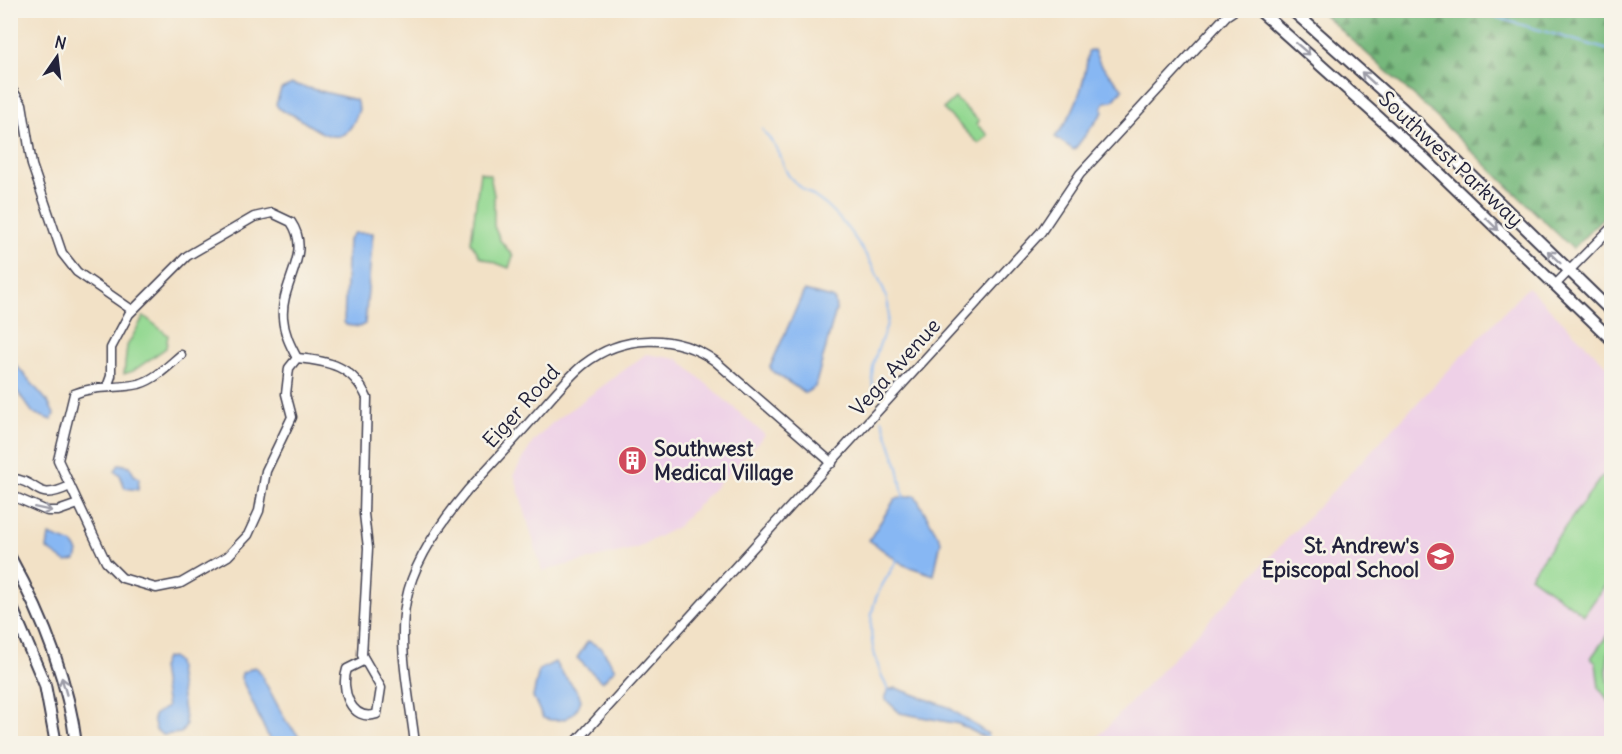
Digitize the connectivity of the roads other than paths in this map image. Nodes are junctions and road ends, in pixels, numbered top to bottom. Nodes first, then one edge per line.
1 (1235, 10) edge
2 (1259, 10) edge
3 (1292, 10) edge
4 (10, 87) edge
5 (1611, 227) edge
6 (1569, 271) junction
7 (1555, 285) junction
8 (132, 310) junction
9 (1611, 312) edge
10 (1611, 340) edge
11 (181, 355) dead end
12 (297, 358) junction
13 (107, 387) junction
14 (832, 464) junction
15 (10, 478) edge
16 (70, 486) junction
17 (10, 495) edge
18 (78, 504) junction
19 (10, 557) edge
20 (10, 603) edge
21 (364, 660) junction
22 (56, 744) edge
23 (76, 744) edge
24 (415, 744) edge
25 (574, 744) edge

1 - 14 street, Vega Avenue
2 -> 7 main road, Southwest Parkway
6 -> 3 main road, Southwest Parkway
4 - 8 street
5 - 6 street
6 - 7 street
6 - 9 main road, Southwest Parkway
7 - 10 main road, Southwest Parkway
8 - 12 street
8 - 13 street
11 - 13 street
12 - 18 street
12 - 21 street
13 - 16 street
14 - 24 street, Eiger Road
14 - 25 street, Vega Avenue
15 - 16 street
16 - 18 street
17 -> 18 street
23 -> 19 main road
20 - 22 main road
21 - 21 street

